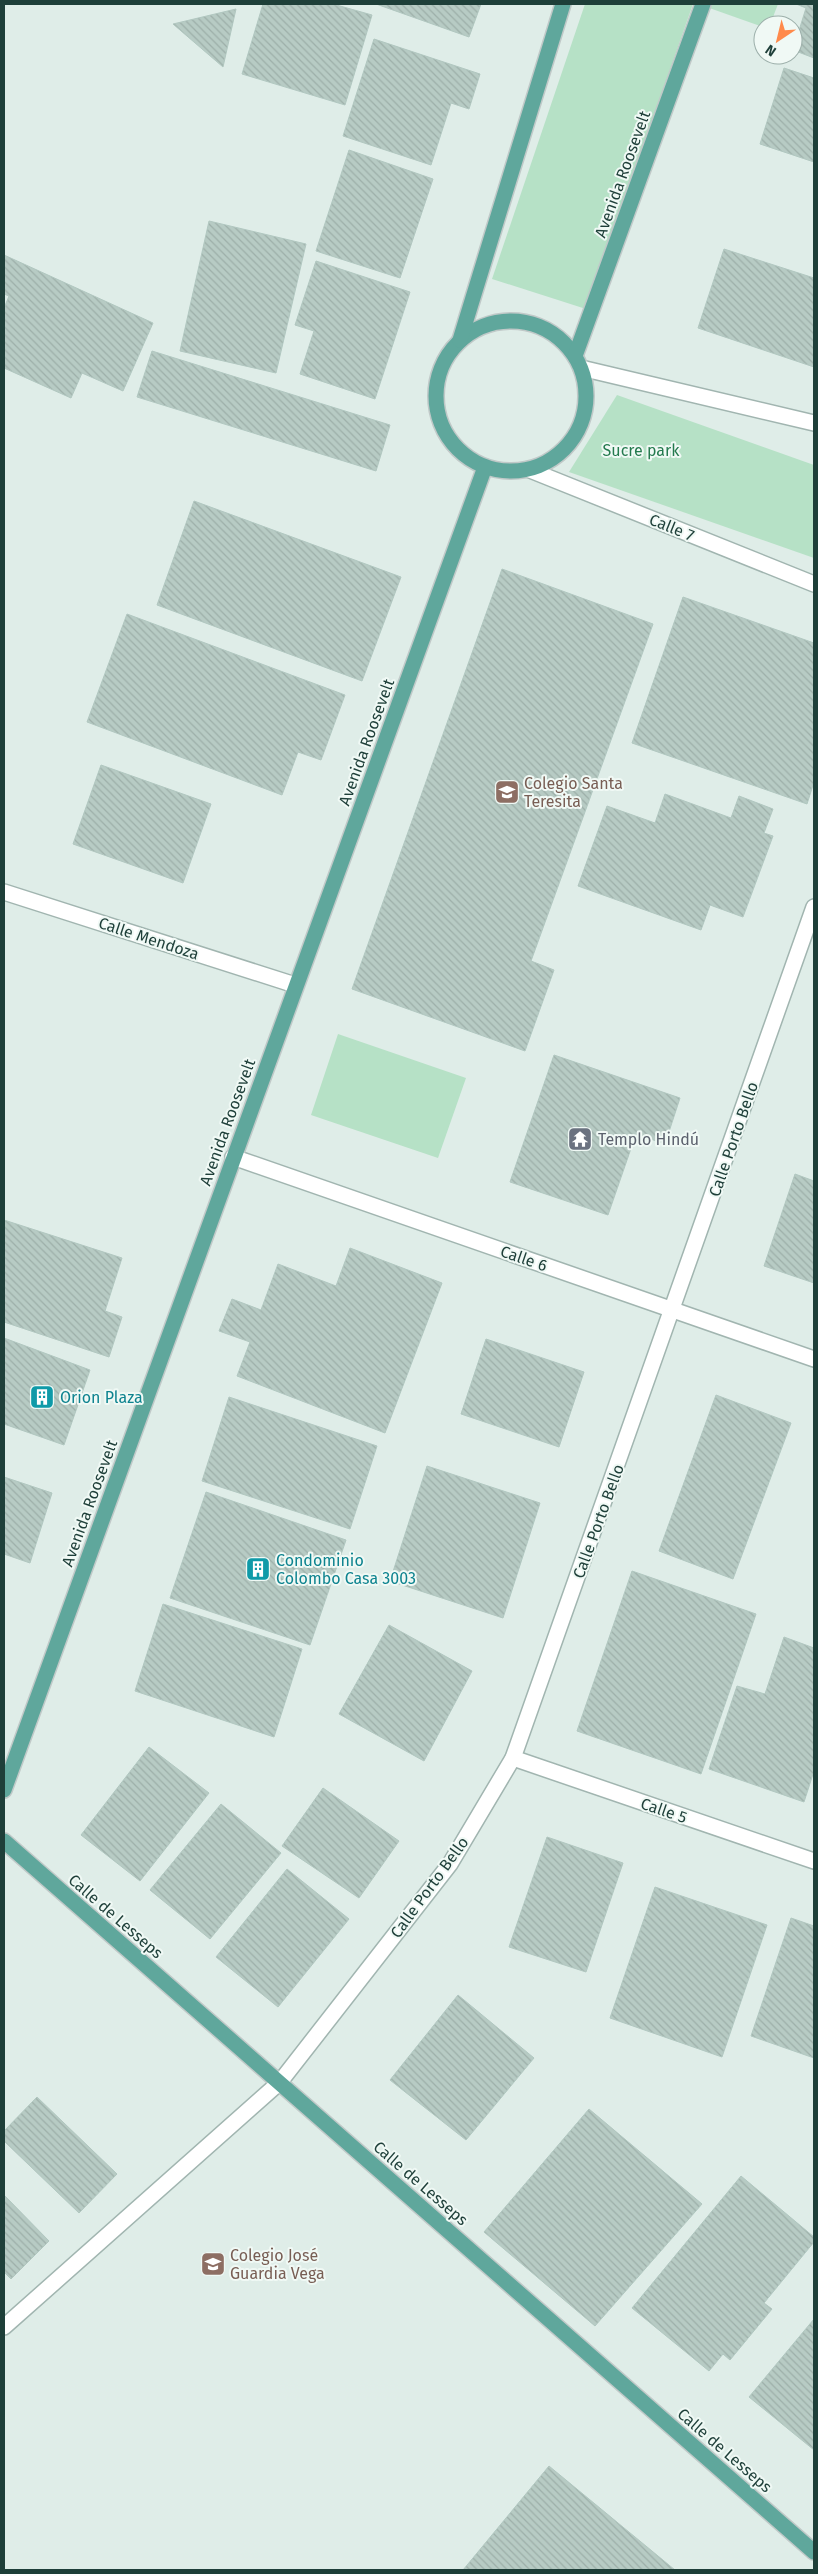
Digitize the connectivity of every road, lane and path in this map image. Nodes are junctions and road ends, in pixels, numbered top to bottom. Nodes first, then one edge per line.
1 (563, 4) edge
2 (703, 4) edge
3 (460, 340) junction
4 (578, 362) junction
5 (814, 423) edge
6 (485, 467) junction
7 (530, 470) junction
8 (814, 584) edge
9 (4, 892) edge
10 (814, 907) edge
11 (295, 985) junction
12 (233, 1157) junction
13 (673, 1310) junction
14 (814, 1359) edge
15 (513, 1758) junction
16 (4, 1790) edge
17 (4, 1841) edge
18 (814, 1862) edge
19 (280, 2082) junction
20 (4, 2327) edge
21 (814, 2552) edge

1 - 3 main road
2 - 4 main road, Avenida Roosevelt
3 - 4 main road
3 - 6 main road
4 - 5 street
4 - 7 main road
6 - 7 main road
6 - 11 main road, Avenida Roosevelt
7 - 8 street, Calle 7
9 - 11 street, Calle Mendoza
10 - 13 street, Calle Porto Bello
11 - 12 main road, Avenida Roosevelt
12 - 13 street, Calle 6
12 - 16 main road, Avenida Roosevelt
13 - 14 street, Calle 6
13 - 15 street, Calle Porto Bello
15 - 18 street, Calle 5
15 - 19 street, Calle Porto Bello
17 - 19 main road, Calle de Lesseps
19 - 20 street, Calle Porto Bello
19 - 21 main road, Calle de Lesseps

